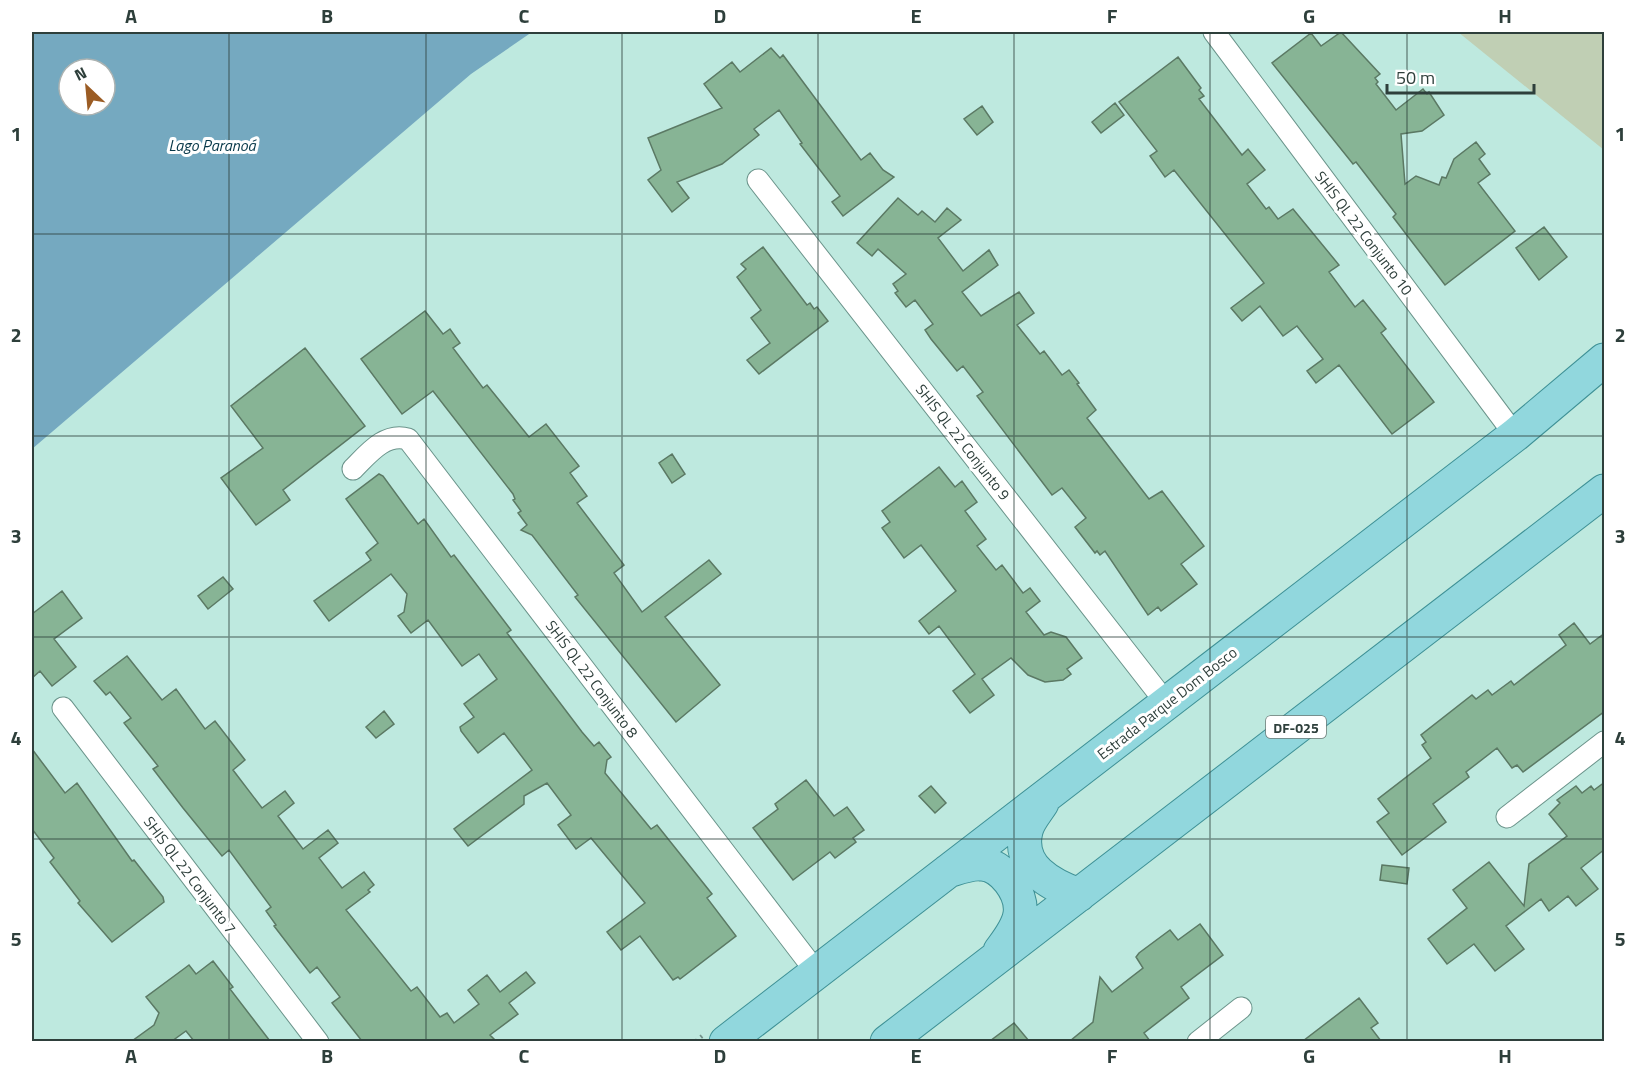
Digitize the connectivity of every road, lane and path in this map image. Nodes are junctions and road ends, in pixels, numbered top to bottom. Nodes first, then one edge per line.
1 (1214, 32) edge
2 (758, 180) dead end
3 (1605, 360) edge
4 (1515, 435) junction
5 (353, 470) dead end
6 (1605, 491) edge
7 (1167, 704) junction
8 (63, 708) dead end
9 (1605, 742) edge
10 (1045, 798) junction
11 (1507, 817) dead end
12 (944, 872) junction
13 (1079, 895) junction
14 (990, 964) junction
15 (817, 973) junction
16 (1241, 1008) dead end
17 (318, 1041) edge
18 (726, 1041) edge
19 (887, 1041) edge
20 (1198, 1041) edge

1 - 4 street, SHIS QL 22 Conjunto 10
2 - 7 street, SHIS QL 22 Conjunto 9
3 - 4 main road, Estrada Parque Dom Bosco
4 - 7 main road, Estrada Parque Dom Bosco
5 - 15 street, SHIS QL 22 Conjunto 8
6 - 13 main road, DF-025
7 - 10 main road, Estrada Parque Dom Bosco
8 - 17 street, SHIS QL 22 Conjunto 7
9 - 11 street
10 - 12 main road, Estrada Parque Dom Bosco
10 - 13 main road
12 - 14 main road
12 - 15 main road, Estrada Parque Dom Bosco
13 - 14 main road, DF-025
14 - 19 main road, DF-025
15 - 18 main road, Estrada Parque Dom Bosco
16 - 20 street

